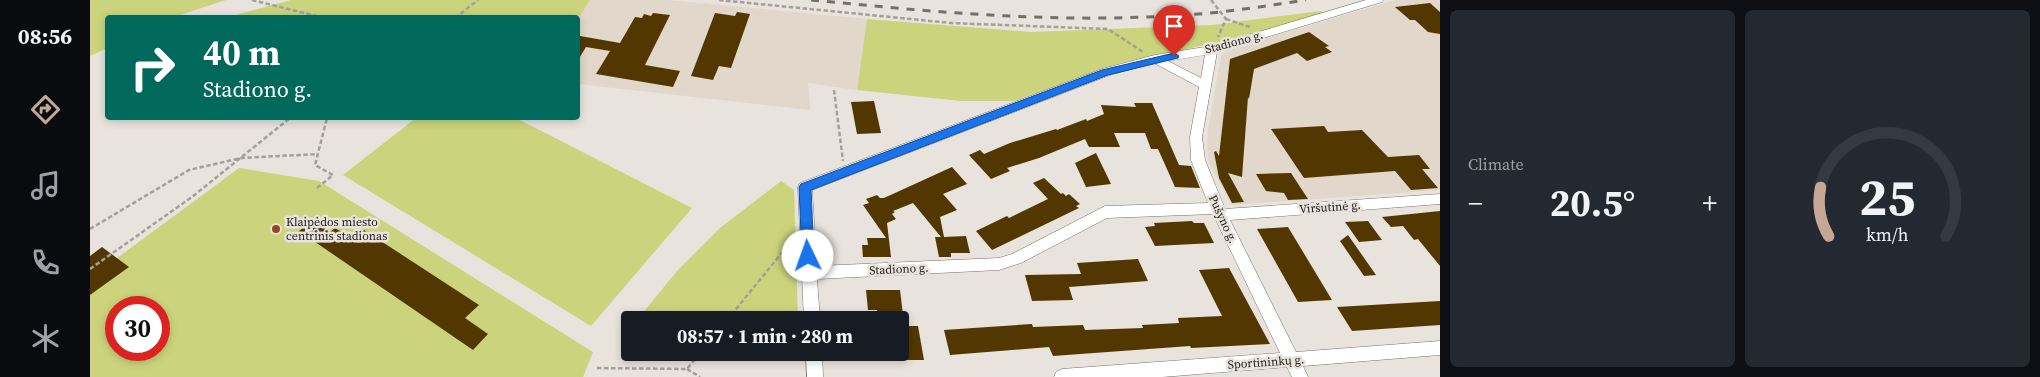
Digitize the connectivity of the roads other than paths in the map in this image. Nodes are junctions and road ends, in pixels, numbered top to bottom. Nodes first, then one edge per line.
1 (1378, 0) edge
2 (1212, 50) junction
3 (1155, 59) junction
4 (1205, 85) junction
5 (1440, 199) edge
6 (1219, 211) junction
7 (809, 273) junction
8 (811, 311) edge
9 (1440, 348) edge
10 (1292, 360) junction
11 (814, 361) edge
12 (815, 377) edge
13 (1062, 377) edge
14 (1300, 377) edge

1 - 2 street, Stadiono g.
2 - 3 street, Stadiono g.
2 - 4 street, Pušyno g.
3 - 4 street
3 - 7 street, Stadiono g.
4 - 6 street, Pušyno g.
5 - 6 street, Viršutinė g.
6 - 7 street, Stadiono g.
6 - 10 street, Pušyno g.
7 - 8 street, Stadiono g.
9 - 10 street, Sportininkų g.
10 - 13 street, Sportininkų g.
10 - 14 street, Pušyno g.
11 - 12 street

